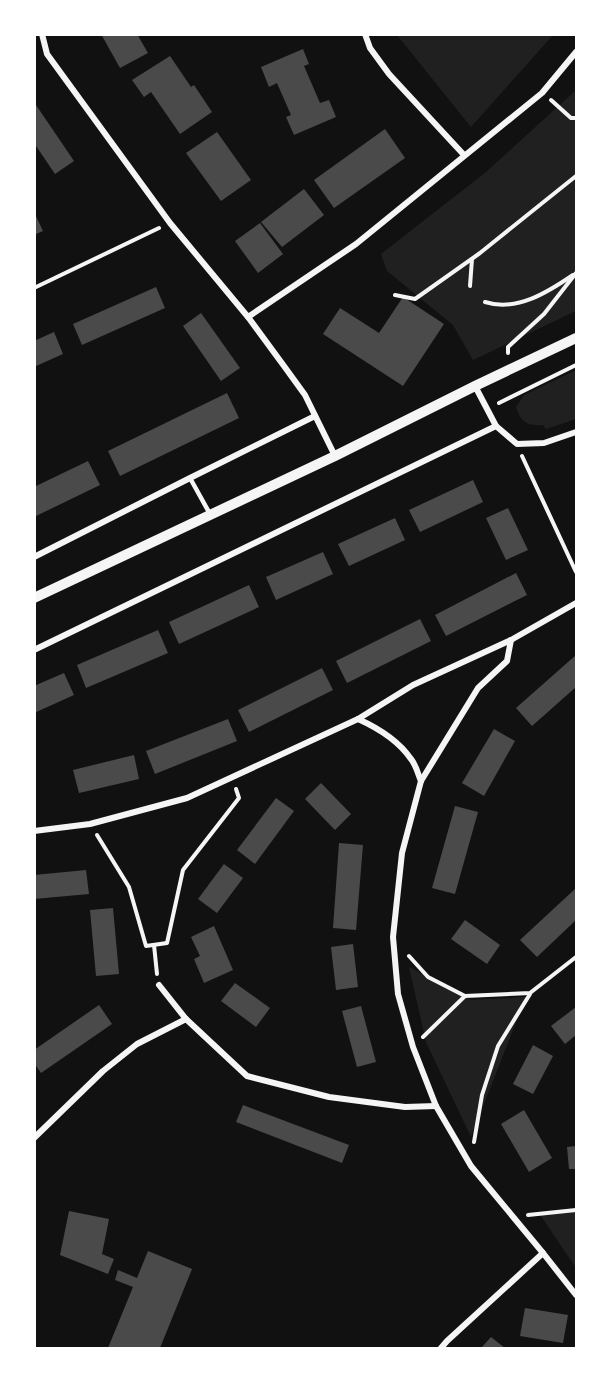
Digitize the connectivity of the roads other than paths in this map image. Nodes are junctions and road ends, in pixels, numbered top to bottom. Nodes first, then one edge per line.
1 (42, 34) edge
2 (365, 34) edge
3 (576, 52) edge
4 (464, 156) junction
5 (248, 317) junction
6 (576, 338) edge
7 (475, 386) junction
8 (315, 416) junction
9 (496, 426) junction
10 (576, 432) edge
11 (335, 456) junction
12 (190, 478) junction
13 (210, 514) junction
14 (34, 557) edge
15 (34, 598) edge
16 (576, 603) edge
17 (511, 640) junction
18 (34, 650) edge
19 (358, 719) junction
20 (421, 781) junction
21 (34, 831) edge
22 (159, 985) road end
23 (186, 1019) junction
24 (436, 1106) junction
25 (34, 1138) edge
26 (543, 1252) junction
27 (576, 1295) edge
28 (441, 1348) edge

1 - 5 street
2 - 4 street
3 - 4 street
4 - 5 street
5 - 8 street
6 - 7 street
7 - 9 street
7 - 11 street
8 - 11 street
8 - 12 street
9 - 10 street
9 - 18 street
11 - 13 street
12 - 13 lane
12 - 14 street
13 - 15 street
16 - 17 street
17 - 19 street
17 - 20 street
19 - 20 street
19 - 21 street
20 - 24 street
22 - 23 street
23 - 24 street
23 - 25 street
24 - 26 street
26 - 27 street
26 - 28 street

